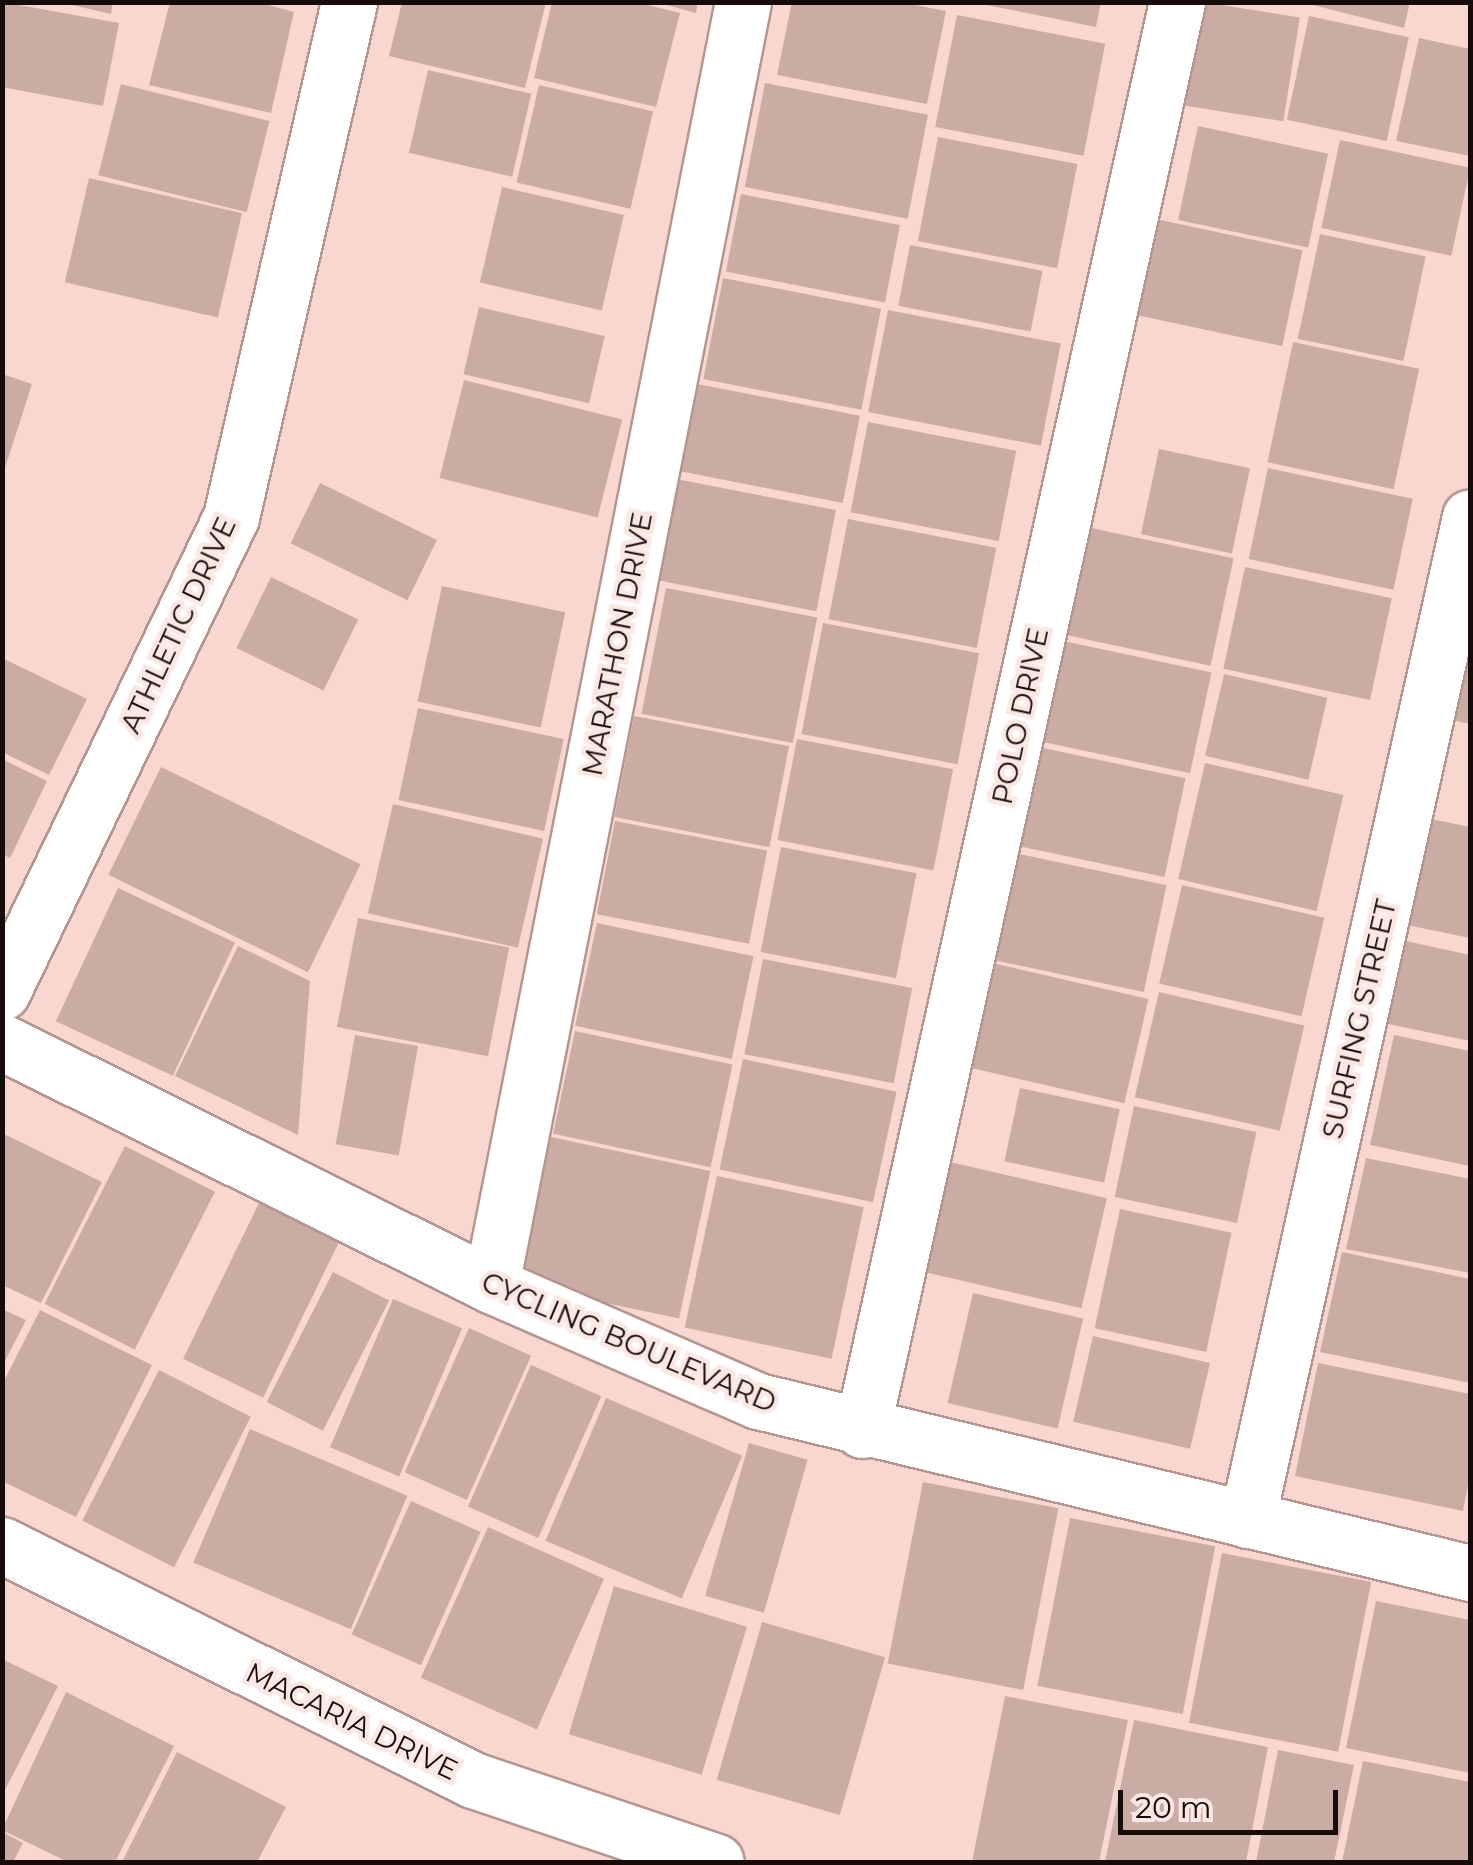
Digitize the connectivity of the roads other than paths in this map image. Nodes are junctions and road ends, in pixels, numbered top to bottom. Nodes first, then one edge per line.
1 (349, 2) edge
2 (743, 2) edge
3 (1177, 2) edge
4 (1470, 517) edge
5 (2, 992) edge
6 (2, 1042) edge
7 (491, 1285) junction
8 (862, 1430) junction
9 (1247, 1520) junction
10 (2, 1545) edge
11 (1470, 1573) edge
12 (716, 1862) edge

1 - 5 street, ATHLETIC DRIVE
2 - 7 street, MARATHON DRIVE
3 - 8 street, POLO DRIVE
4 - 9 street, SURFING STREET
6 - 7 street, CYCLING BOULEVARD
7 - 8 street, CYCLING BOULEVARD
8 - 9 street, CYCLING BOULEVARD
9 - 11 street, CYCLING BOULEVARD
10 - 12 street, MACARIA DRIVE

